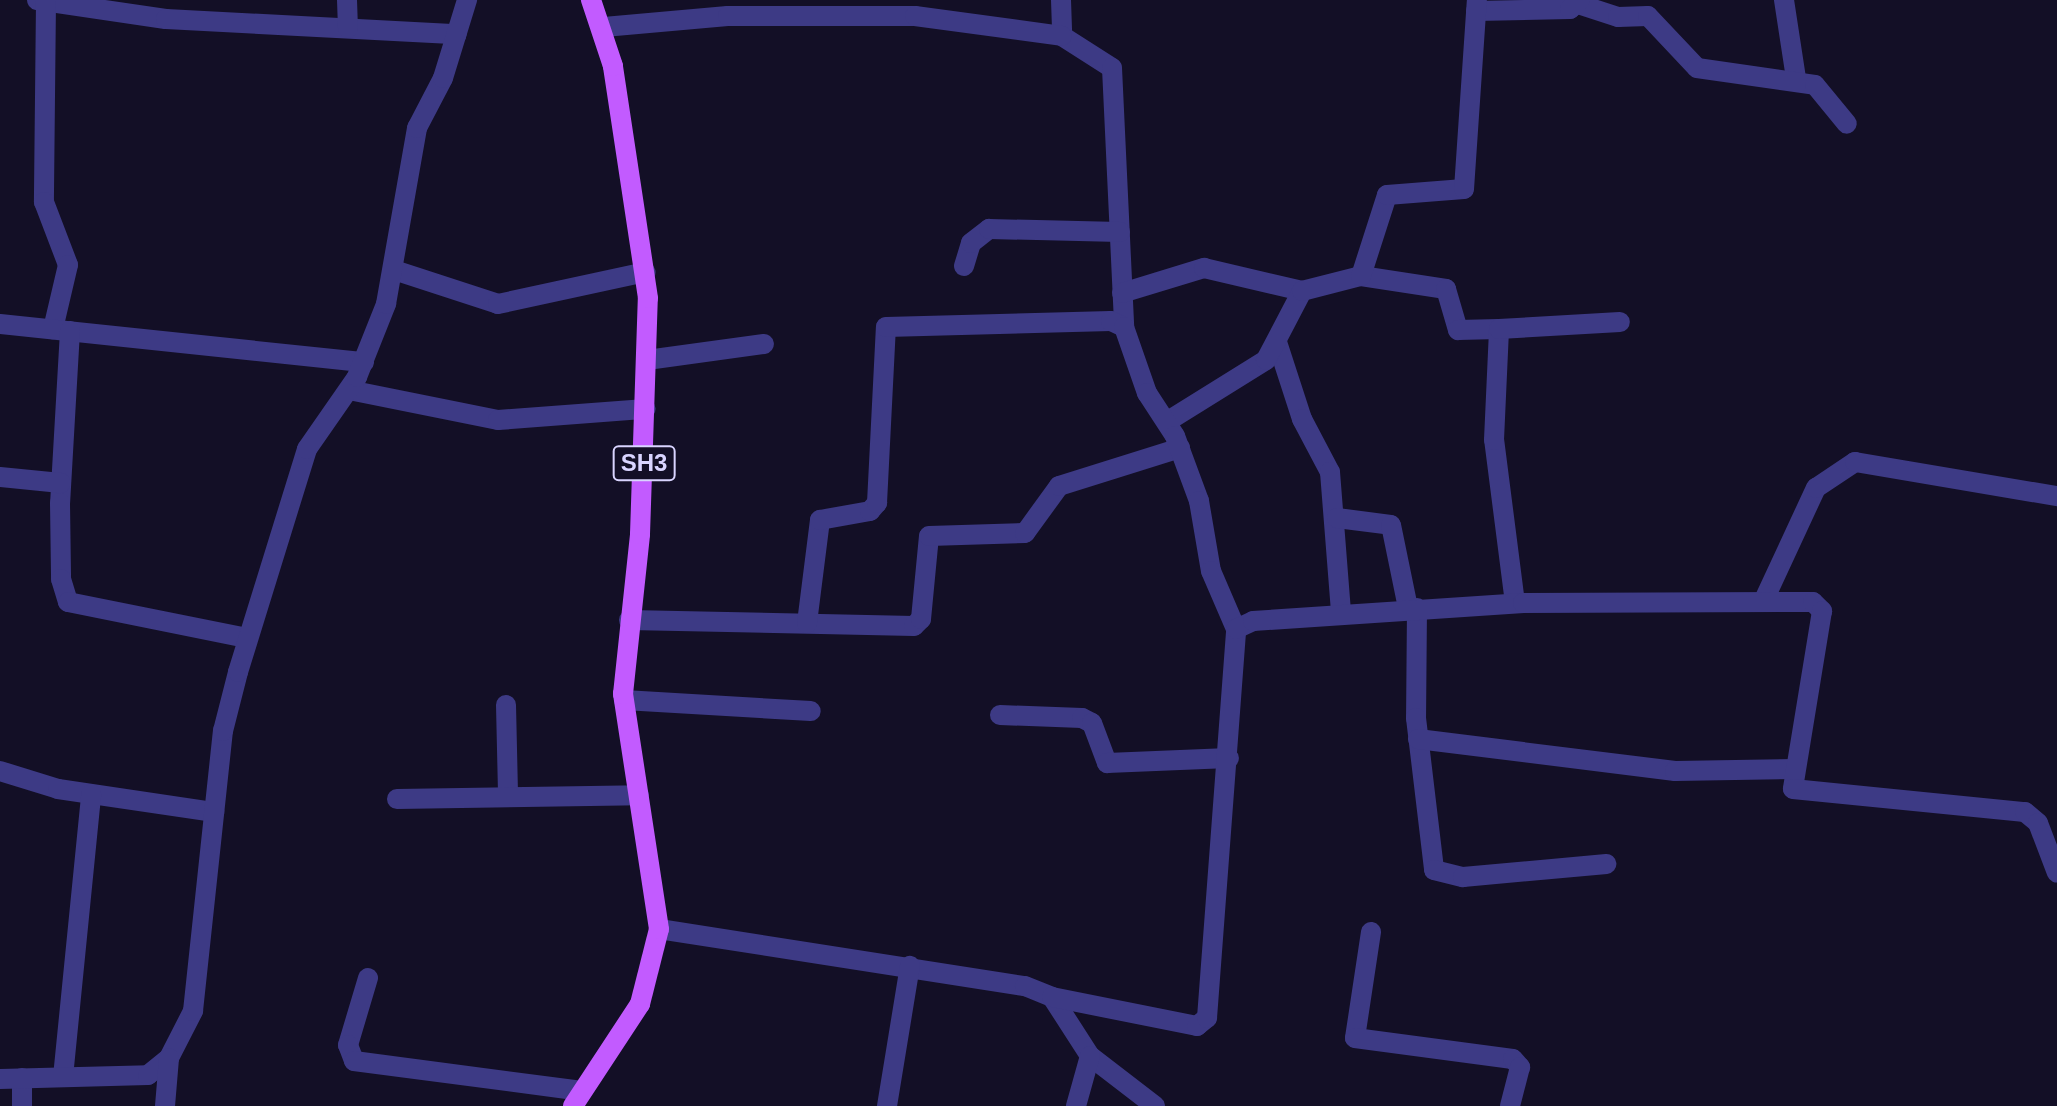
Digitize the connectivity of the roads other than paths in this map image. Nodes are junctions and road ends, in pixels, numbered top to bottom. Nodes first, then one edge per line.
1 (347, 0) edge
2 (467, 0) edge
3 (591, 0) edge
4 (1061, 0) edge
5 (1784, 0) edge
6 (53, 1) edge
7 (1579, 2) edge
8 (1476, 6) edge
9 (604, 27) junction
10 (348, 28) junction
11 (457, 34) junction
12 (1062, 36) junction
13 (1796, 78) junction
14 (1847, 124) dead end
15 (1120, 232) junction
16 (964, 266) dead end
17 (394, 270) junction
18 (646, 272) junction
19 (1361, 276) junction
20 (1302, 291) junction
21 (1122, 293) junction
22 (1620, 322) dead end
23 (0, 324) edge
24 (1124, 327) junction
25 (1499, 329) junction
26 (62, 330) junction
27 (1277, 342) junction
28 (764, 344) dead end
29 (647, 360) junction
30 (364, 362) junction
31 (349, 390) junction
32 (646, 409) junction
33 (1168, 421) junction
34 (1180, 448) junction
35 (0, 477) edge
36 (61, 483) junction
37 (2057, 496) edge
38 (1337, 518) junction
39 (1763, 602) junction
40 (1515, 603) junction
41 (1412, 608) junction
42 (1341, 611) junction
43 (629, 620) junction
44 (807, 623) junction
45 (1236, 629) junction
46 (247, 638) junction
47 (624, 700) junction
48 (506, 705) dead end
49 (811, 711) dead end
50 (1000, 715) dead end
51 (1418, 739) junction
52 (1229, 758) junction
53 (1795, 769) junction
54 (0, 771) edge
55 (508, 793) junction
56 (91, 794) junction
57 (639, 795) junction
58 (397, 799) dead end
59 (214, 812) junction
60 (1606, 864) dead end
61 (2057, 873) edge
62 (659, 929) junction
63 (1371, 932) dead end
64 (910, 966) junction
65 (368, 978) dead end
66 (1052, 997) junction
67 (1090, 1056) junction
68 (169, 1058) junction
69 (63, 1077) junction
70 (22, 1078) junction
71 (0, 1079) edge
72 (577, 1099) edge
73 (22, 1106) edge
74 (165, 1106) edge
75 (887, 1106) edge
76 (1076, 1106) edge
77 (1155, 1106) edge
78 (1510, 1106) edge

1 - 10 street
2 - 11 street
3 - 9 main road, SH3
4 - 12 street
5 - 13 street
6 - 10 street
6 - 26 street
7 - 8 street
7 - 13 street
8 - 19 street
9 - 12 street
9 - 18 main road, SH3
10 - 11 street
11 - 17 street
12 - 15 street
13 - 14 street
15 - 16 street
15 - 21 street
17 - 18 street
17 - 30 street
18 - 29 main road, SH3
19 - 20 street
19 - 25 street
20 - 21 street
20 - 27 street
21 - 24 street
22 - 25 street
23 - 26 street
24 - 33 street
24 - 44 street
25 - 40 street
26 - 30 street
26 - 36 street
27 - 33 street
27 - 38 street
28 - 29 street
29 - 32 main road, SH3
30 - 31 street
31 - 32 street
31 - 46 street
32 - 43 main road, SH3
33 - 34 street
34 - 44 street
34 - 45 street
35 - 36 street
36 - 46 street
37 - 39 street
38 - 41 street
38 - 42 street
39 - 40 street
39 - 53 street
40 - 41 street
41 - 42 street
41 - 51 street
42 - 45 street
43 - 44 street
43 - 47 main road, SH3
45 - 52 street
46 - 59 street
47 - 49 street
47 - 57 main road, SH3
48 - 55 street
50 - 52 street
51 - 53 street
51 - 60 street
52 - 66 street
53 - 61 street
54 - 56 street
55 - 57 street
55 - 58 street
56 - 59 street
56 - 69 street
57 - 62 main road, SH3
59 - 68 street
62 - 64 street
62 - 72 main road, SH3
63 - 78 street
64 - 66 street
64 - 75 street
65 - 72 street
66 - 67 street
67 - 76 street
67 - 77 street
68 - 69 street
68 - 74 street
69 - 70 street
70 - 71 street
70 - 73 street

